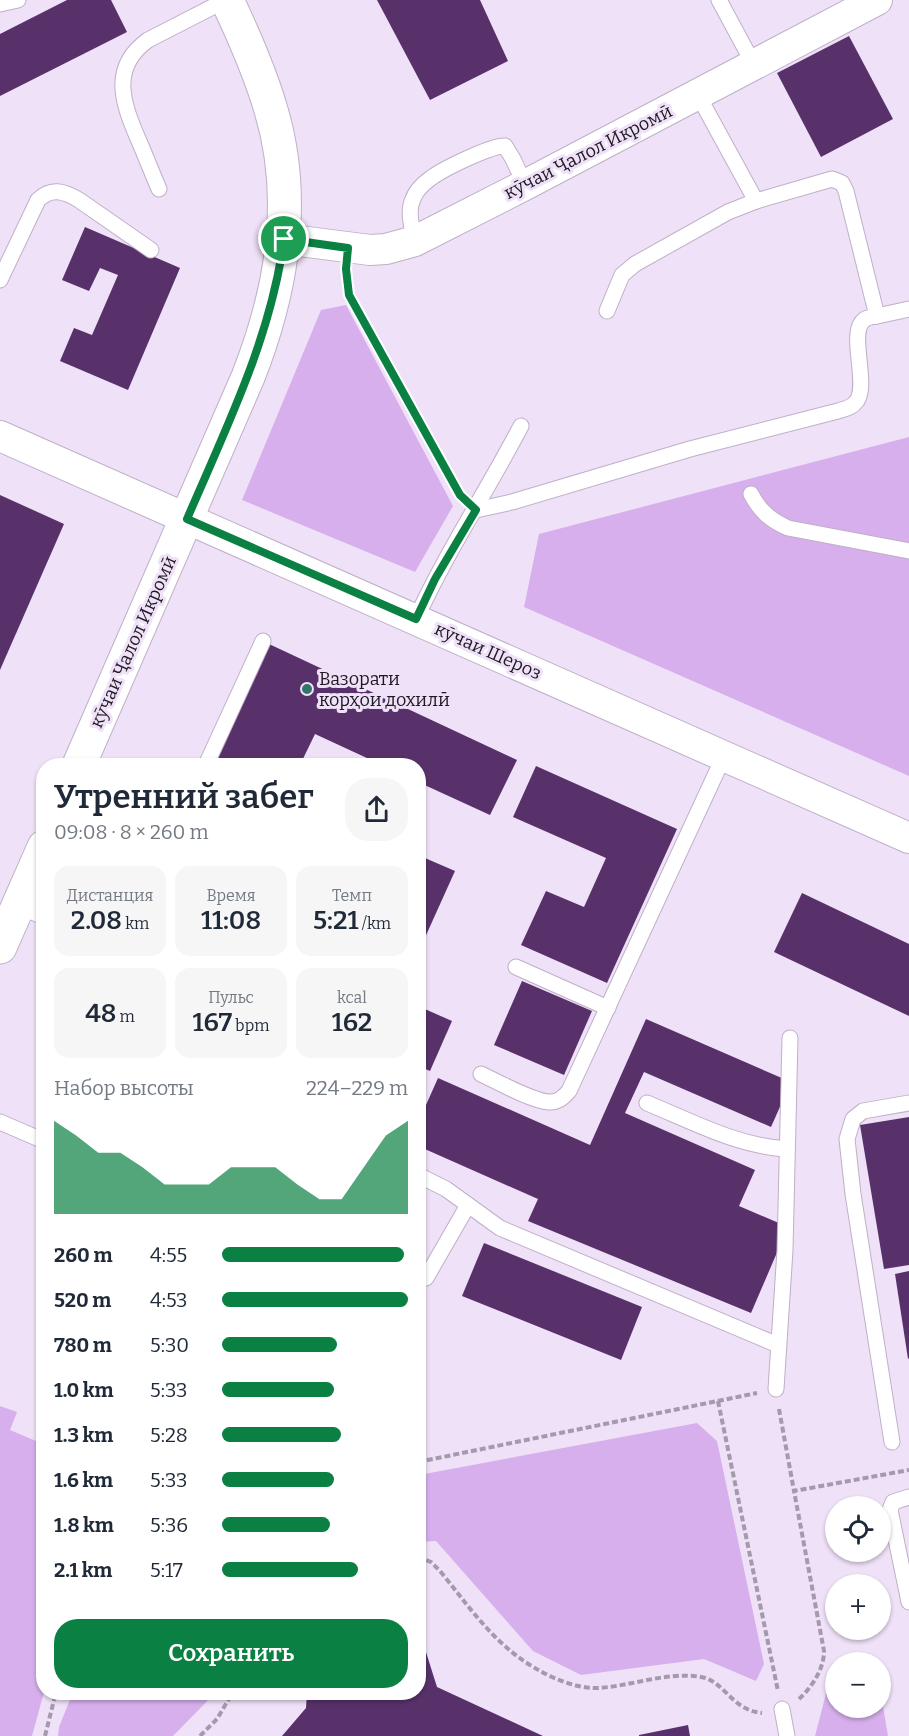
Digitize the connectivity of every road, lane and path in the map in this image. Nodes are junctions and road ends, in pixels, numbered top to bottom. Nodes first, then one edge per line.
1 (18, 0) edge
2 (226, 0) edge
3 (719, 0) edge
4 (878, 0) edge
5 (0, 4) edge
6 (753, 65) junction
7 (698, 95) junction
8 (525, 185) junction
9 (159, 189) dead end
10 (756, 201) junction
11 (284, 239) junction
12 (415, 241) junction
13 (348, 248) junction
14 (150, 250) dead end
15 (0, 280) edge
16 (909, 309) edge
17 (607, 311) dead end
18 (877, 316) junction
19 (521, 426) dead end
20 (0, 436) edge
21 (751, 494) dead end
22 (476, 510) junction
23 (187, 519) junction
24 (909, 551) edge
25 (416, 619) junction
26 (263, 641) dead end
27 (724, 756) junction
28 (82, 758) edge
29 (209, 758) edge
30 (909, 838) edge
31 (36, 886) edge
32 (31, 911) edge
33 (0, 947) edge
34 (516, 967) dead end
35 (608, 1008) junction
36 (790, 1038) dead end
37 (481, 1074) dead end
38 (647, 1103) dead end
39 (909, 1104) edge
40 (0, 1122) edge
41 (36, 1138) edge
42 (787, 1149) junction
43 (426, 1179) edge
44 (468, 1205) junction
45 (426, 1278) dead end
46 (778, 1345) junction
47 (776, 1389) junction
48 (718, 1401) junction
49 (892, 1442) dead end
50 (426, 1460) edge
51 (909, 1470) edge
52 (794, 1491) junction
53 (909, 1497) edge
54 (426, 1560) edge
55 (909, 1602) edge
56 (54, 1700) edge
57 (228, 1700) edge
58 (782, 1709) junction
59 (45, 1736) edge
60 (200, 1736) edge
61 (787, 1736) edge

1 - 5 lane
2 - 9 lane
2 - 11 street, кӯчаи Ҷалол Икромӣ
3 - 6 lane
4 - 6 street, кӯчаи Ҷалол Икромӣ
6 - 7 street, кӯчаи Ҷалол Икромӣ
7 - 8 street, кӯчаи Ҷалол Икромӣ
7 - 10 lane
8 - 12 street, кӯчаи Ҷалол Икромӣ
8 - 12 lane
10 - 17 lane
10 - 18 lane
11 - 13 street, кӯчаи Ҷалол Икромӣ
11 - 23 street, кӯчаи Ҷалол Икромӣ
12 - 13 street, кӯчаи Ҷалол Икромӣ
13 - 22 path
14 - 15 lane
16 - 18 lane
18 - 22 lane
19 - 22 lane
20 - 23 street, кӯчаи Шероз
21 - 24 lane
22 - 25 lane
23 - 25 street, кӯчаи Шероз
23 - 28 street, кӯчаи Ҷалол Икромӣ
25 - 27 street, кӯчаи Шероз
26 - 29 lane
27 - 30 street, кӯчаи Шероз
27 - 35 lane
31 - 32 street
32 - 33 street
34 - 35 lane
35 - 37 lane
36 - 42 lane
38 - 42 lane
39 - 49 lane
40 - 41 lane
42 - 46 lane
43 - 44 lane
44 - 45 lane
44 - 46 lane
46 - 47 lane
47 - 48 path
47 - 52 path
48 - 50 path
48 - 58 path
51 - 52 path
52 - 58 path
53 - 55 lane
54 - 58 path
56 - 59 path
57 - 60 path
58 - 61 lane

